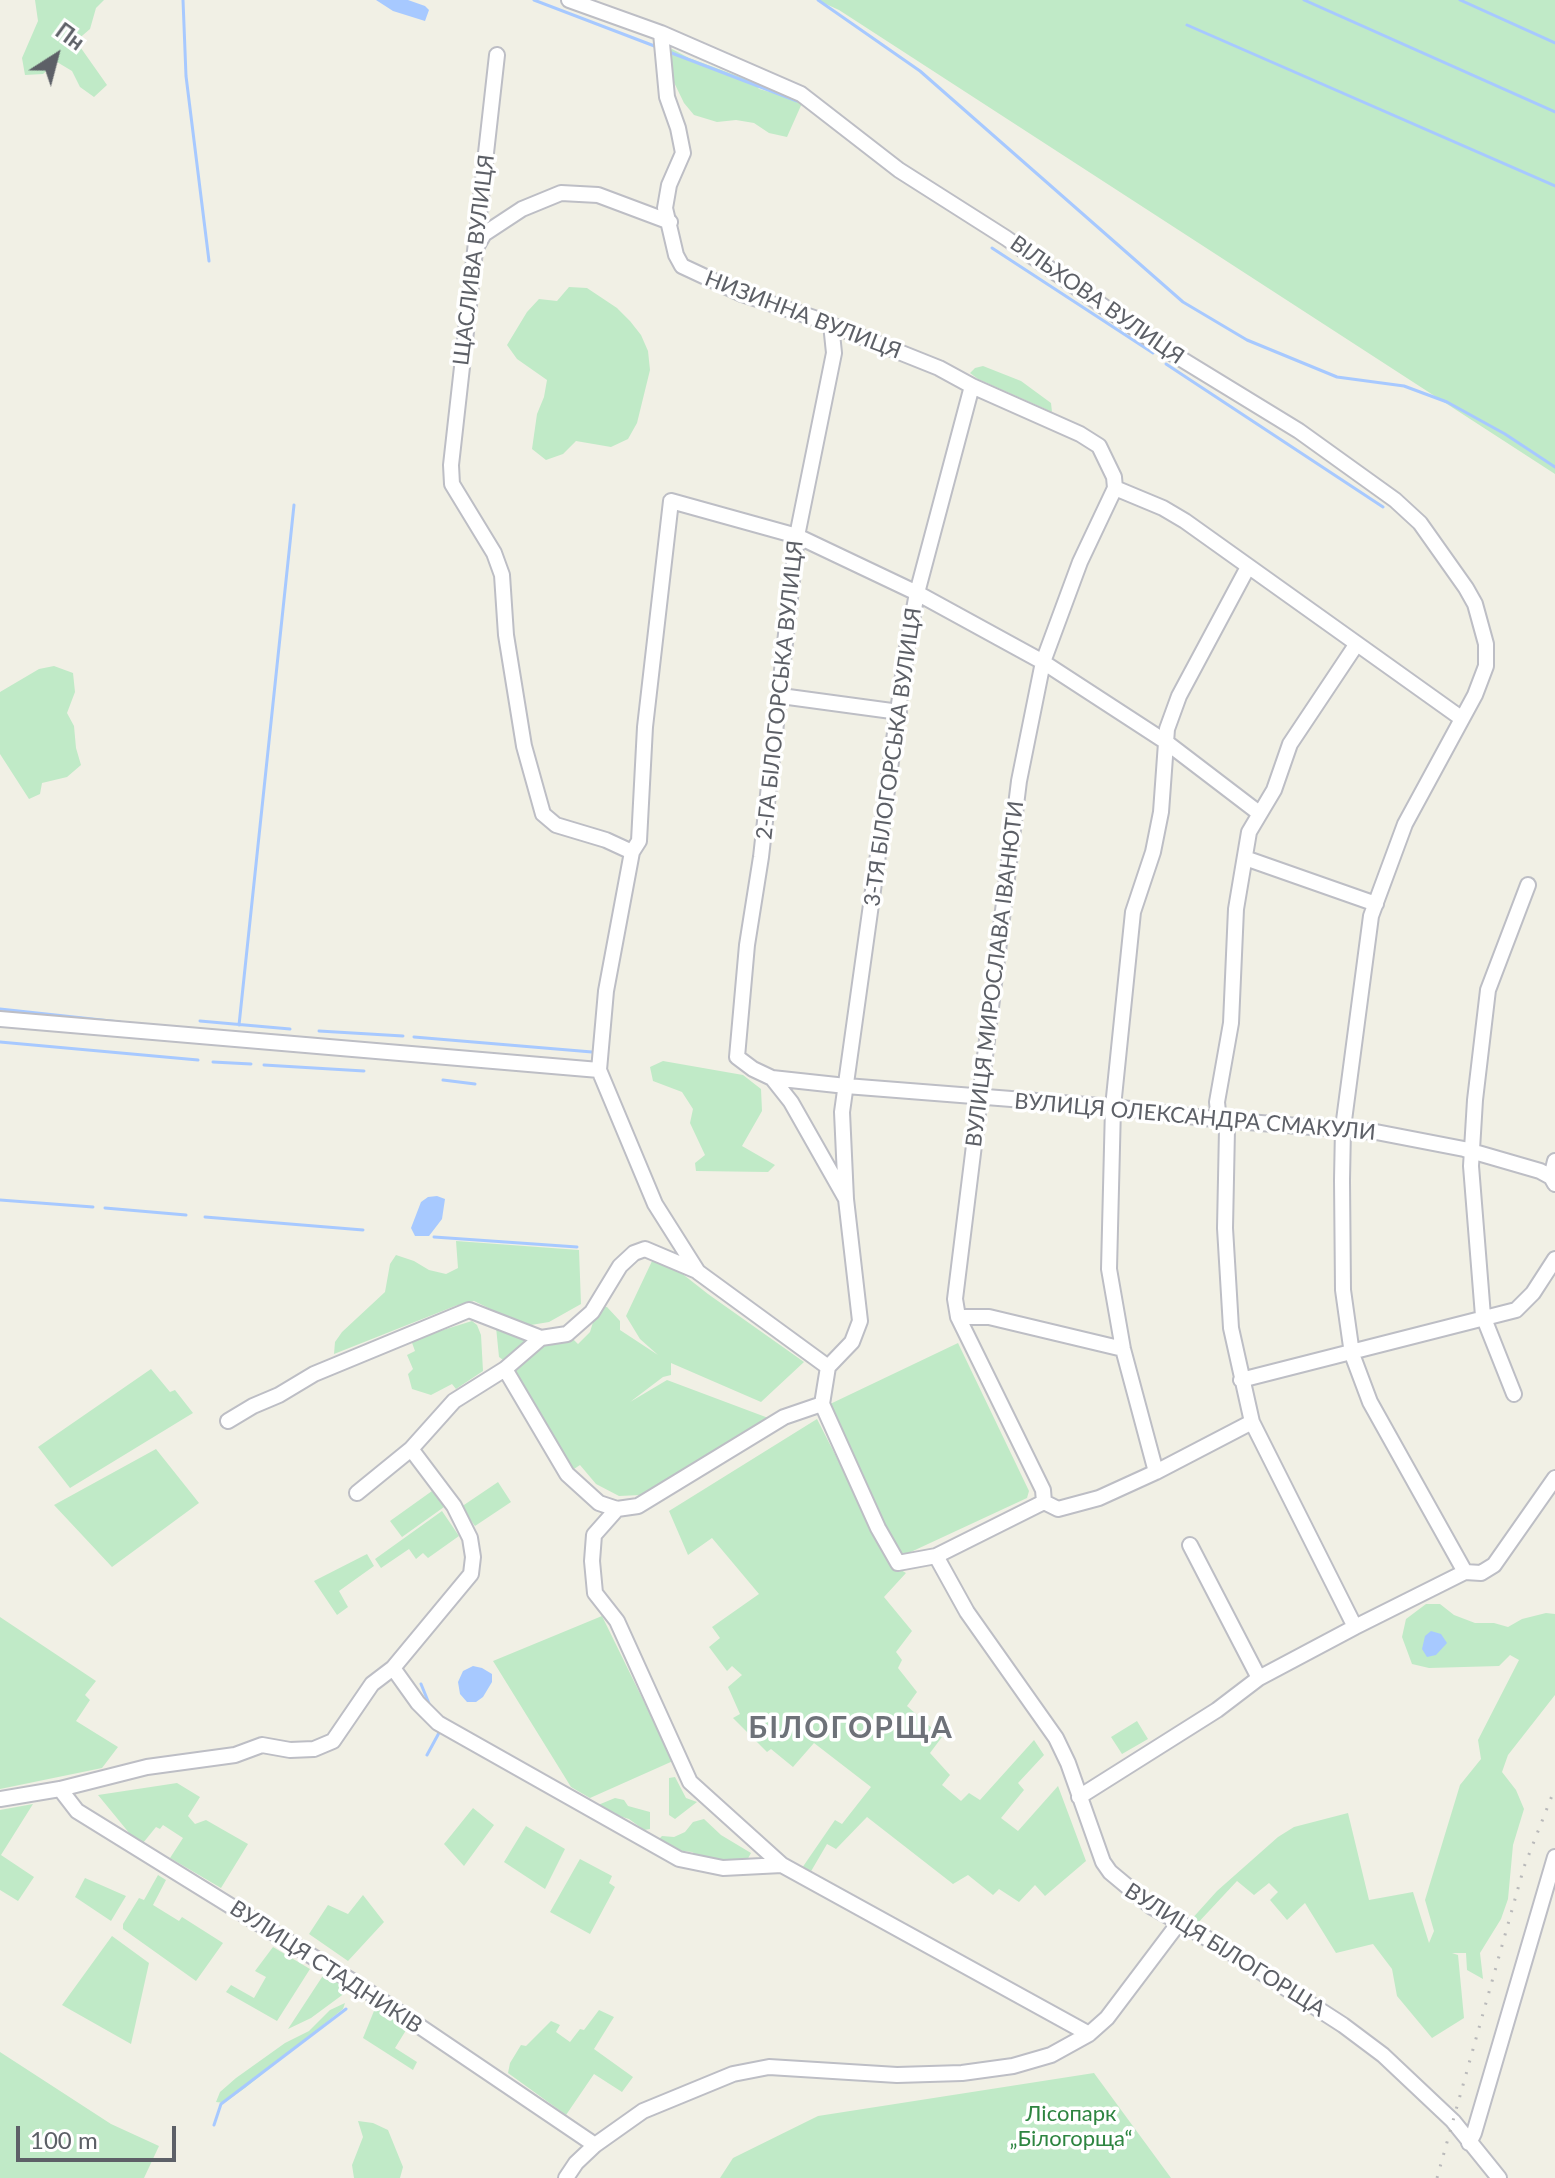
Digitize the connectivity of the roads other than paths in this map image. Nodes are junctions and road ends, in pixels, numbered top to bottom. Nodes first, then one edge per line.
1 (569, 0) edge
2 (661, 33) junction
3 (497, 55) dead end
4 (670, 222) junction
5 (476, 247) junction
6 (831, 324) junction
7 (972, 386) junction
8 (1115, 488) junction
9 (797, 536) junction
10 (1248, 567) junction
11 (917, 593) junction
12 (1356, 645) junction
13 (1043, 662) junction
14 (781, 696) junction
15 (899, 712) junction
16 (1461, 718) junction
17 (1166, 742) junction
18 (1259, 813) junction
19 (632, 852) junction
20 (1245, 858) junction
21 (1528, 885) dead end
22 (1376, 904) junction
23 (0, 1019) edge
24 (737, 1057) joint
25 (599, 1070) junction
26 (772, 1078) junction
27 (846, 1086) junction
28 (980, 1097) junction
29 (1113, 1107) junction
30 (1222, 1120) junction
31 (1343, 1128) junction
32 (1473, 1153) junction
33 (1555, 1161) edge
34 (1553, 1180) edge
35 (846, 1199) junction
36 (1555, 1259) edge
37 (698, 1272) junction
38 (1483, 1316) junction
39 (958, 1317) junction
40 (541, 1338) junction
41 (1123, 1349) junction
42 (1352, 1354) junction
43 (828, 1367) junction
44 (505, 1369) junction
45 (1241, 1380) junction
46 (1514, 1394) dead end
47 (822, 1404) junction
48 (228, 1421) dead end
49 (1252, 1422) junction
50 (411, 1449) junction
51 (1156, 1472) junction
52 (1555, 1478) edge
53 (357, 1493) dead end
54 (1044, 1502) junction
55 (617, 1509) junction
56 (1190, 1545) dead end
57 (936, 1556) junction
58 (1465, 1572) junction
59 (1355, 1627) junction
60 (393, 1668) junction
61 (1259, 1678) junction
62 (60, 1789) junction
63 (1079, 1797) junction
64 (0, 1799) edge
65 (1555, 1857) edge
66 (782, 1865) junction
67 (1178, 1924) junction
68 (1089, 2034) junction
69 (1469, 2143) junction
70 (595, 2145) junction
71 (566, 2178) edge
72 (1499, 2178) edge

1 - 2 street, ВІЛЬХОВА ВУЛИЦЯ
2 - 4 street, НИЗИННА ВУЛИЦЯ
2 - 16 street, ВІЛЬХОВА ВУЛИЦЯ
3 - 5 street, ЩАСЛИВА ВУЛИЦЯ
4 - 5 street
4 - 6 street, НИЗИННА ВУЛИЦЯ
5 - 19 street, ЩАСЛИВА ВУЛИЦЯ
6 - 7 street, НИЗИННА ВУЛИЦЯ
6 - 9 street, 2-ГА БІЛОГОРСЬКА ВУЛИЦЯ
7 - 8 street, НИЗИННА ВУЛИЦЯ
7 - 11 street, 3-ТЯ БІЛОГОРСЬКА ВУЛИЦЯ
8 - 10 street
8 - 13 street, ВУЛИЦЯ МИРОСЛАВА ІВАНЮТИ
9 - 11 street
9 - 14 street, 2-ГА БІЛОГОРСЬКА ВУЛИЦЯ
9 - 19 street
10 - 12 street
10 - 17 street
11 - 13 street
11 - 15 street, 3-ТЯ БІЛОГОРСЬКА ВУЛИЦЯ
12 - 16 street
12 - 18 street
13 - 17 street
13 - 28 street, ВУЛИЦЯ МИРОСЛАВА ІВАНЮТИ
14 - 15 street
14 - 24 street, 2-ГА БІЛОГОРСЬКА ВУЛИЦЯ
15 - 27 street, 3-ТЯ БІЛОГОРСЬКА ВУЛИЦЯ
16 - 22 street, ВІЛЬХОВА ВУЛИЦЯ
17 - 18 street
17 - 29 street
18 - 20 street
19 - 25 street
20 - 22 street
20 - 30 street
21 - 32 street
22 - 31 street, ВІЛЬХОВА ВУЛИЦЯ
23 - 25 street
24 - 26 street, ВУЛИЦЯ ОЛЕКСАНДРА СМАКУЛИ
25 - 37 street
26 - 27 street, ВУЛИЦЯ ОЛЕКСАНДРА СМАКУЛИ
26 - 35 street
27 - 28 street, ВУЛИЦЯ ОЛЕКСАНДРА СМАКУЛИ
27 - 35 street, 3-ТЯ БІЛОГОРСЬКА ВУЛИЦЯ
28 - 29 street, ВУЛИЦЯ ОЛЕКСАНДРА СМАКУЛИ
28 - 39 street, ВУЛИЦЯ МИРОСЛАВА ІВАНЮТИ
29 - 30 street, ВУЛИЦЯ ОЛЕКСАНДРА СМАКУЛИ
29 - 41 street
30 - 31 street, ВУЛИЦЯ ОЛЕКСАНДРА СМАКУЛИ
30 - 45 street
31 - 32 street, ВУЛИЦЯ ОЛЕКСАНДРА СМАКУЛИ
31 - 42 street, ВІЛЬХОВА ВУЛИЦЯ
32 - 34 street, ВУЛИЦЯ ОЛЕКСАНДРА СМАКУЛИ
32 - 38 street
33 - 34 street
35 - 43 street, 3-ТЯ БІЛОГОРСЬКА ВУЛИЦЯ
36 - 38 street
37 - 40 street
37 - 43 street
38 - 42 street
38 - 46 street
39 - 41 street
39 - 54 street, ВУЛИЦЯ МИРОСЛАВА ІВАНЮТИ
40 - 44 street
40 - 48 street
41 - 51 street
42 - 45 street
42 - 58 street, ВІЛЬХОВА ВУЛИЦЯ
43 - 47 street
44 - 50 street
44 - 55 street
45 - 49 street
47 - 55 street
47 - 57 street
49 - 51 street
49 - 59 street
50 - 53 street
50 - 60 street
51 - 54 street
52 - 58 street
54 - 57 street
55 - 66 street
56 - 61 street
57 - 63 street, ВУЛИЦЯ БІЛОГОРЩА
58 - 59 street
59 - 61 street
60 - 62 street
60 - 66 street
61 - 63 street
62 - 64 street
62 - 70 street, ВУЛИЦЯ СТАДНИКІВ
63 - 67 street, ВУЛИЦЯ БІЛОГОРЩА
65 - 69 street
66 - 68 street
67 - 68 street
67 - 69 street, ВУЛИЦЯ БІЛОГОРЩА
68 - 70 street
69 - 72 street, ВУЛИЦЯ БІЛОГОРЩА
70 - 71 street

